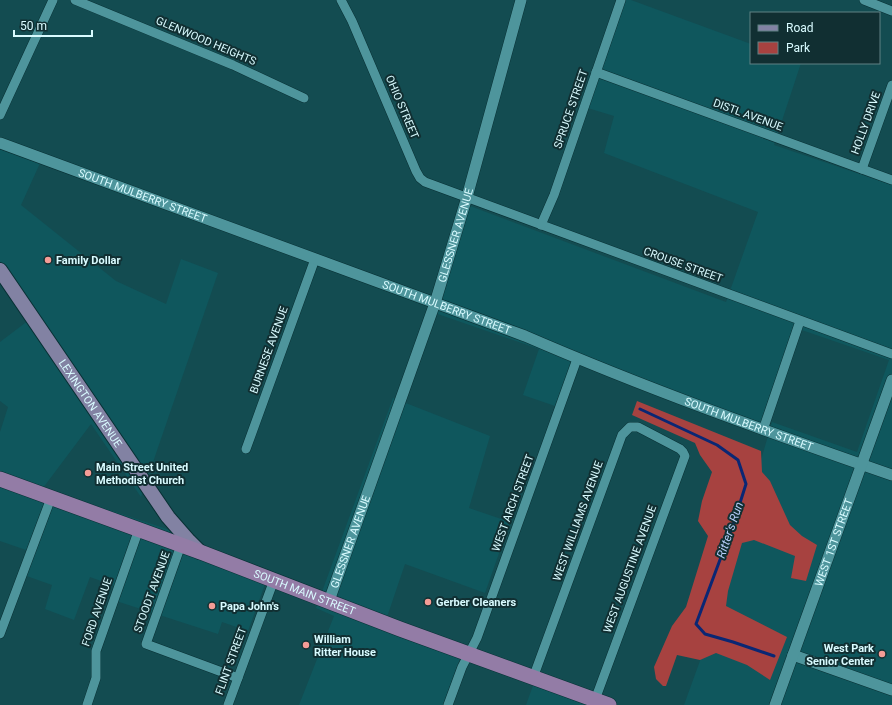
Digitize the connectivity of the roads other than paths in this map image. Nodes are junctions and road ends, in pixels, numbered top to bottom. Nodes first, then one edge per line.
1 (53, 0) edge
2 (75, 0) edge
3 (341, 0) edge
4 (521, 0) edge
5 (621, 0) edge
6 (864, 0) edge
7 (892, 11) edge
8 (596, 72) junction
9 (892, 85) edge
10 (304, 98) dead end
11 (1, 110) edge
12 (0, 143) edge
13 (862, 169) junction
14 (892, 180) edge
15 (467, 197) junction
16 (541, 225) junction
17 (315, 259) junction
18 (0, 270) edge
19 (434, 303) junction
20 (800, 321) junction
21 (892, 354) edge
22 (577, 358) junction
23 (892, 380) edge
24 (763, 430) junction
25 (680, 448) joint
26 (246, 449) dead end
27 (862, 465) junction
28 (892, 475) edge
29 (0, 479) edge
30 (51, 498) junction
31 (139, 529) junction
32 (181, 545) junction
33 (200, 552) junction
34 (274, 580) junction
35 (328, 601) junction
36 (0, 634) edge
37 (468, 654) junction
38 (793, 655) junction
39 (238, 678) junction
40 (534, 678) junction
41 (892, 690) edge
42 (602, 702) edge
43 (87, 705) edge
44 (228, 705) edge
45 (448, 705) edge
46 (775, 705) edge

1 - 11 street
2 - 10 street, GLENWOOD HEIGHTS
3 - 15 street, OHIO STREET
4 - 15 street, GLESSNER AVENUE
5 - 8 street, SPRUCE STREET
6 - 7 street
8 - 13 street, DISTL AVENUE
8 - 16 street, SPRUCE STREET
9 - 13 street, HOLLY DRIVE
12 - 17 street, SOUTH MULBERRY STREET
13 - 14 street, DISTL AVENUE
15 - 16 street, CROUSE STREET
15 - 19 street, GLESSNER AVENUE
16 - 20 street, CROUSE STREET
17 - 19 street, SOUTH MULBERRY STREET
17 - 26 street, BURNESE AVENUE
18 - 33 main road, LEXINGTON AVENUE
19 - 22 street, SOUTH MULBERRY STREET
19 - 35 street, GLESSNER AVENUE
20 - 21 street, CROUSE STREET
20 - 24 street
22 - 24 street, SOUTH MULBERRY STREET
22 - 37 street, WEST ARCH STREET
23 - 27 street, WEST 1ST STREET
24 - 27 street, SOUTH MULBERRY STREET
25 - 40 street, WEST WILLIAMS AVENUE
25 - 42 street, WEST AUGUSTINE AVENUE
27 - 28 street, SOUTH MULBERRY STREET
27 - 38 street, WEST 1ST STREET
29 - 30 highway, SOUTH MAIN STREET
30 - 31 highway, SOUTH MAIN STREET
30 - 36 street
31 - 32 highway, SOUTH MAIN STREET
31 - 43 street, FORD AVENUE
32 - 33 highway, SOUTH MAIN STREET
32 - 39 street, STOODT AVENUE
33 - 34 highway, SOUTH MAIN STREET
34 - 35 highway, SOUTH MAIN STREET
34 - 39 street, FLINT STREET
35 - 37 highway, SOUTH MAIN STREET
37 - 40 highway, SOUTH MAIN STREET
37 - 45 street, WEST ARCH STREET
38 - 41 street
38 - 46 street, WEST 1ST STREET
39 - 44 street, FLINT STREET
40 - 42 highway, SOUTH MAIN STREET

